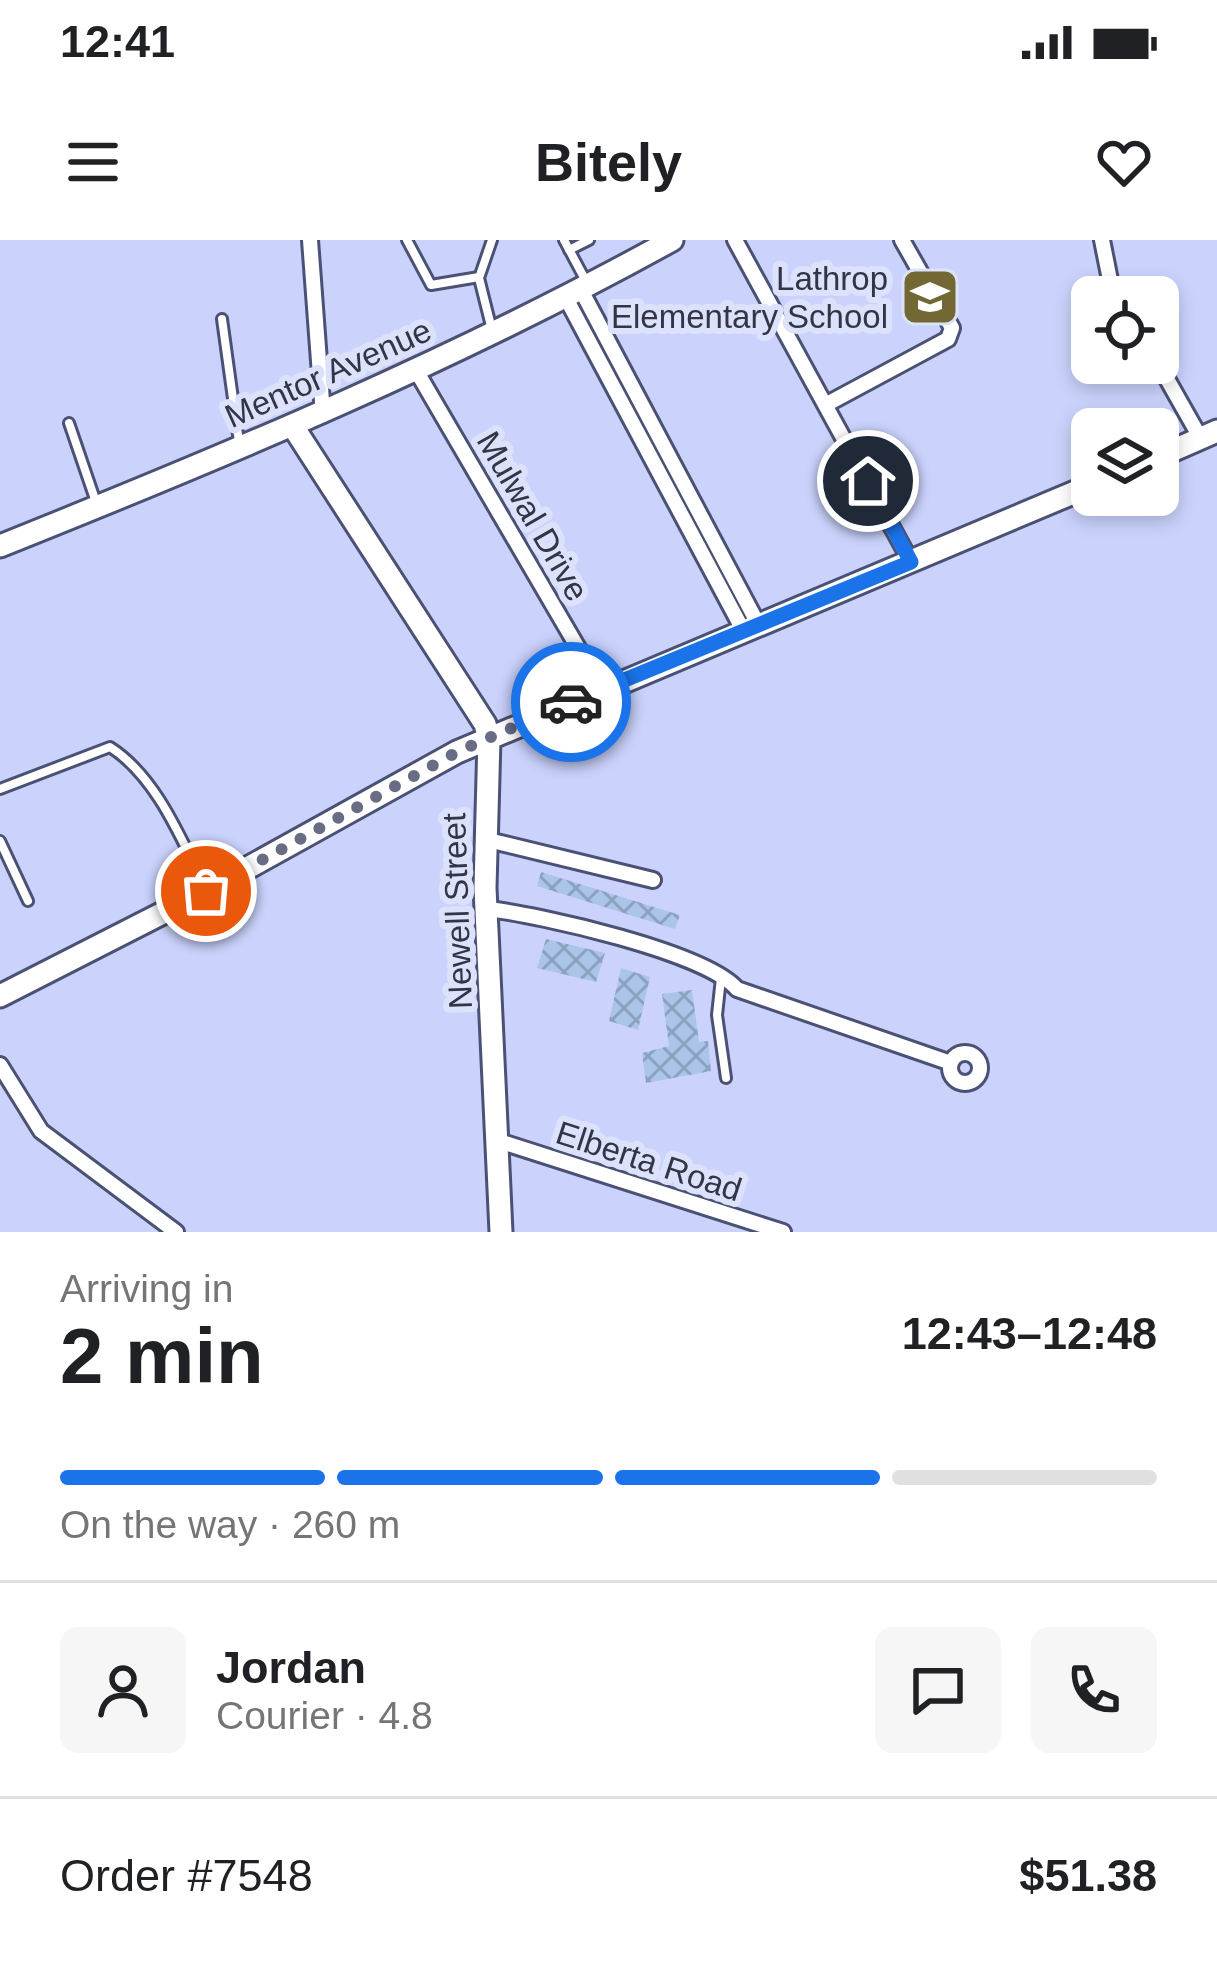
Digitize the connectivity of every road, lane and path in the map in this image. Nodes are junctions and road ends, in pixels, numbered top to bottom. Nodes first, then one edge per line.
1 (310, 240) edge
2 (406, 240) edge
3 (492, 240) edge
4 (589, 240) edge
5 (672, 240) edge
6 (736, 240) edge
7 (902, 240) edge
8 (1102, 240) edge
9 (567, 245) edge
10 (1113, 276) edge
11 (479, 277) junction
12 (578, 291) junction
13 (222, 319) dead end
14 (494, 334) junction
15 (417, 372) junction
16 (1173, 384) edge
17 (827, 404) junction
18 (322, 415) junction
19 (69, 423) dead end
20 (294, 428) junction
21 (1209, 435) edge
22 (1179, 448) edge
23 (242, 449) junction
24 (1071, 494) edge
25 (97, 507) junction
26 (0, 546) edge
27 (911, 562) junction
28 (751, 627) junction
29 (602, 688) junction
30 (489, 739) junction
31 (0, 789) edge
32 (484, 839) junction
33 (0, 841) edge
34 (652, 880) dead end
35 (206, 891) junction
36 (28, 901) dead end
37 (488, 909) junction
38 (721, 974) junction
39 (0, 996) edge
40 (951, 1063) dead end
41 (0, 1065) edge
42 (726, 1078) dead end
43 (499, 1141) junction
44 (176, 1232) edge
45 (502, 1232) edge
46 (783, 1232) edge

1 - 18 street
2 - 11 lane
3 - 11 lane
4 - 9 lane
5 - 12 street, Mentor Avenue
6 - 17 street
7 - 17 street
8 - 10 street
9 - 12 lane
11 - 14 lane
12 - 14 street, Mentor Avenue
12 - 28 street
13 - 23 lane
14 - 15 street, Mentor Avenue
15 - 18 street, Mentor Avenue
15 - 29 street, Mulwal Drive
16 - 21 street
17 - 27 street
18 - 20 street, Mentor Avenue
19 - 25 lane
20 - 23 street, Mentor Avenue
20 - 30 street
21 - 22 street
23 - 25 street, Mentor Avenue
24 - 27 street
25 - 26 street, Mentor Avenue
27 - 28 street
28 - 29 street
29 - 30 street
30 - 32 street, Newell Street
30 - 35 street
31 - 35 lane
32 - 34 street
32 - 37 street, Newell Street
33 - 36 lane
35 - 39 street
37 - 38 street
37 - 43 street, Newell Street
38 - 40 street
38 - 42 lane
41 - 44 street
43 - 45 street, Newell Street
43 - 46 street, Elberta Road

